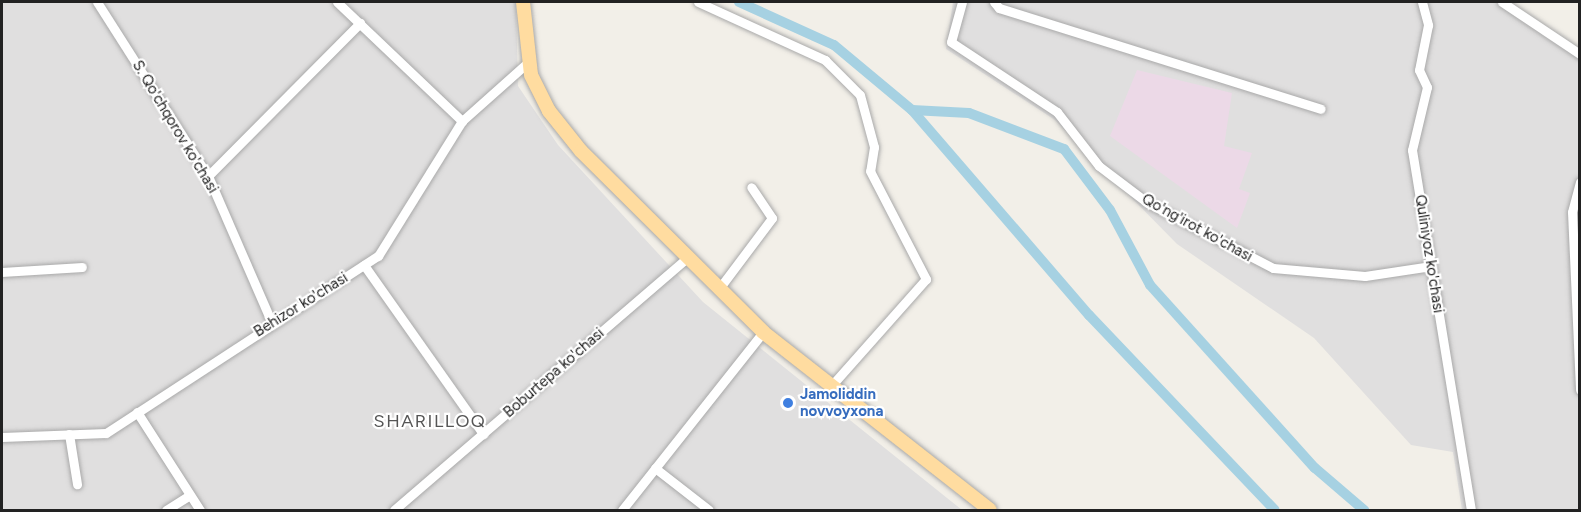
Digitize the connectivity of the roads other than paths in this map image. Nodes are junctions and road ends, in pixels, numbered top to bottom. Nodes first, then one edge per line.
1 (97, 2) edge
2 (337, 2) edge
3 (523, 2) edge
4 (698, 2) edge
5 (962, 2) edge
6 (994, 2) edge
7 (1422, 2) edge
8 (1502, 2) edge
9 (360, 23) junction
10 (1580, 54) edge
11 (527, 63) junction
12 (1321, 109) dead end
13 (462, 121) junction
14 (208, 176) junction
15 (1580, 182) edge
16 (752, 187) dead end
17 (686, 259) junction
18 (364, 265) junction
19 (1431, 266) junction
20 (82, 267) dead end
21 (2, 272) edge
22 (718, 290) junction
23 (272, 322) junction
24 (763, 332) junction
25 (1578, 363) edge
26 (831, 386) junction
27 (1580, 390) edge
28 (137, 412) junction
29 (69, 434) junction
30 (483, 434) junction
31 (2, 437) edge
32 (656, 468) junction
33 (77, 484) dead end
34 (190, 495) junction
35 (166, 510) edge
36 (200, 510) edge
37 (394, 510) edge
38 (622, 510) edge
39 (709, 510) edge
40 (990, 510) edge
41 (1471, 510) edge

1 - 14 street, S. Qo'chqorov ko'chasi
2 - 9 street
3 - 11 main road
4 - 26 street
5 - 19 street, Qo'ng'irot ko'chasi
6 - 12 street
7 - 19 street, Quliniyoz ko'chasi
8 - 10 street
9 - 13 street
9 - 14 street
11 - 13 street, Behizor ko'chasi
11 - 17 main road
13 - 18 street, Behizor ko'chasi
14 - 23 street, S. Qo'chqorov ko'chasi
15 - 25 street
16 - 22 street
17 - 22 main road
17 - 30 street, Boburtepa ko'chasi
18 - 23 street, Behizor ko'chasi
18 - 30 street
19 - 41 street, Quliniyoz ko'chasi
20 - 21 street
22 - 24 main road
23 - 28 street, Behizor ko'chasi
24 - 26 main road
24 - 32 street
25 - 27 street
26 - 40 main road
28 - 29 street, Behizor ko'chasi
28 - 34 street
29 - 31 street, Behizor ko'chasi
29 - 33 street
30 - 37 street, Boburtepa ko'chasi
32 - 38 street
32 - 39 street
34 - 35 street
34 - 36 street

